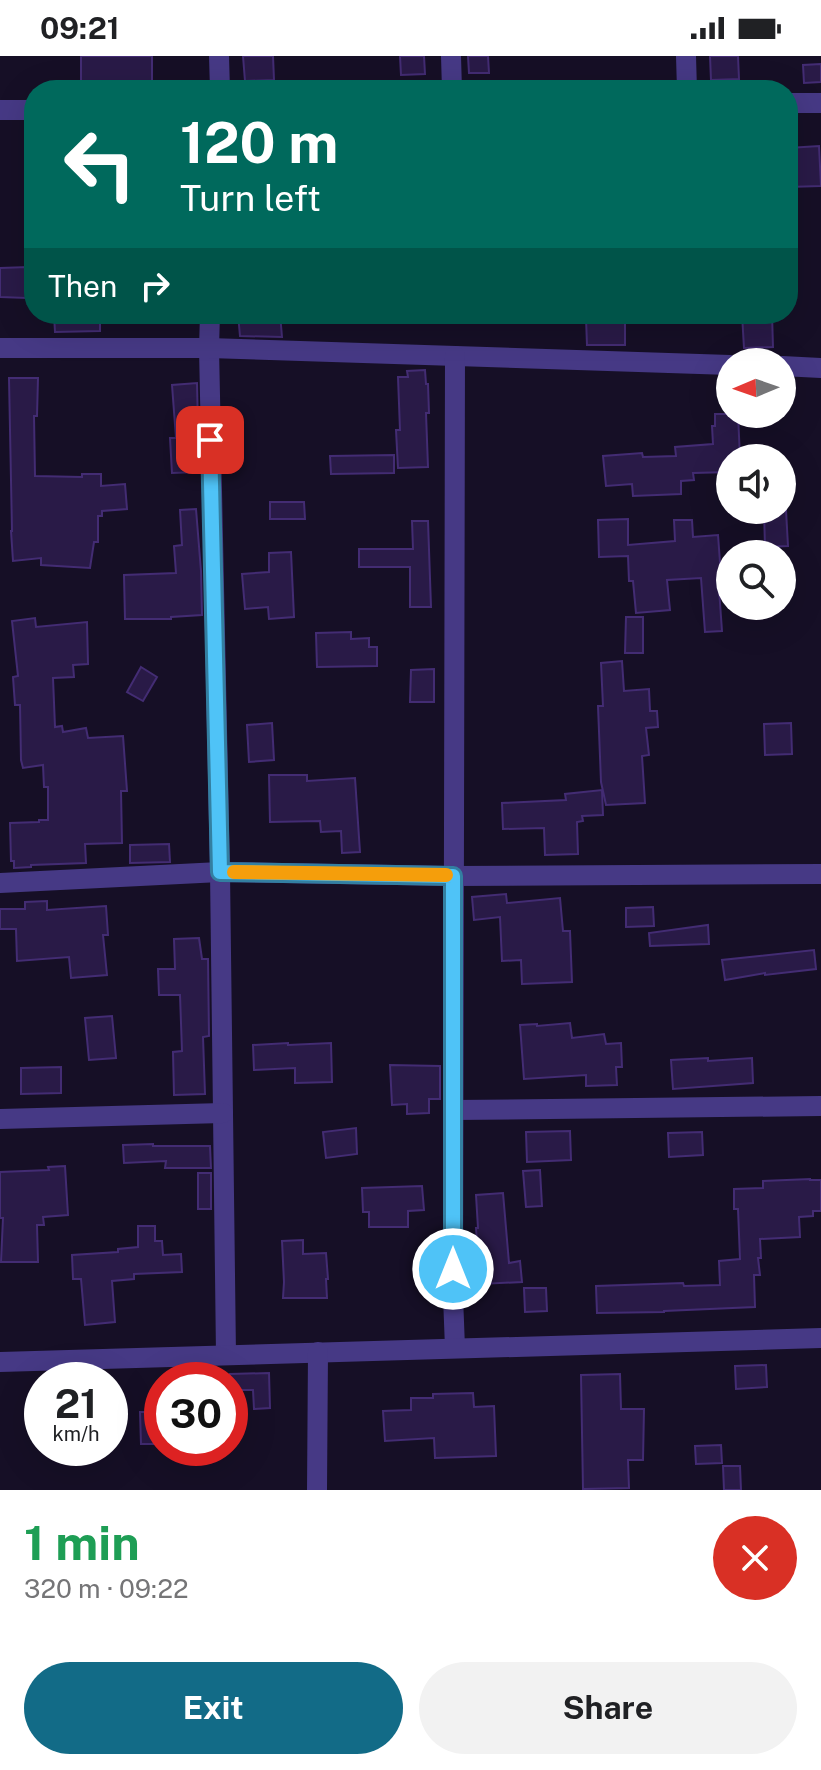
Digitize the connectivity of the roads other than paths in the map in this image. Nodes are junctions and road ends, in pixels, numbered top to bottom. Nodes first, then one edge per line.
1 (219, 56) edge
2 (451, 56) edge
3 (686, 56) edge
4 (220, 80) edge
5 (452, 80) edge
6 (687, 80) edge
7 (798, 103) edge
8 (821, 103) edge
9 (0, 110) edge
10 (24, 110) edge
11 (210, 324) edge
12 (0, 348) edge
13 (209, 348) junction
14 (455, 356) junction
15 (716, 365) edge
16 (796, 367) edge
17 (821, 368) edge
18 (220, 872) junction
19 (821, 874) edge
20 (453, 876) junction
21 (0, 883) edge
22 (821, 1106) edge
23 (454, 1110) junction
24 (223, 1113) junction
25 (0, 1119) edge
26 (821, 1338) edge
27 (455, 1348) junction
28 (318, 1352) junction
29 (226, 1355) junction
30 (0, 1362) edge
31 (317, 1490) edge

1 - 4 street
2 - 5 street
3 - 6 street
7 - 8 street
9 - 10 street
11 - 13 street
12 - 13 street
13 - 14 street
13 - 18 street
14 - 15 street
14 - 20 street
16 - 17 street
18 - 20 street
18 - 21 street
18 - 24 street
19 - 20 street
20 - 23 street
22 - 23 street
23 - 27 street
24 - 25 street
24 - 29 street
26 - 27 street
27 - 28 street
28 - 29 street
28 - 31 street
29 - 30 street

